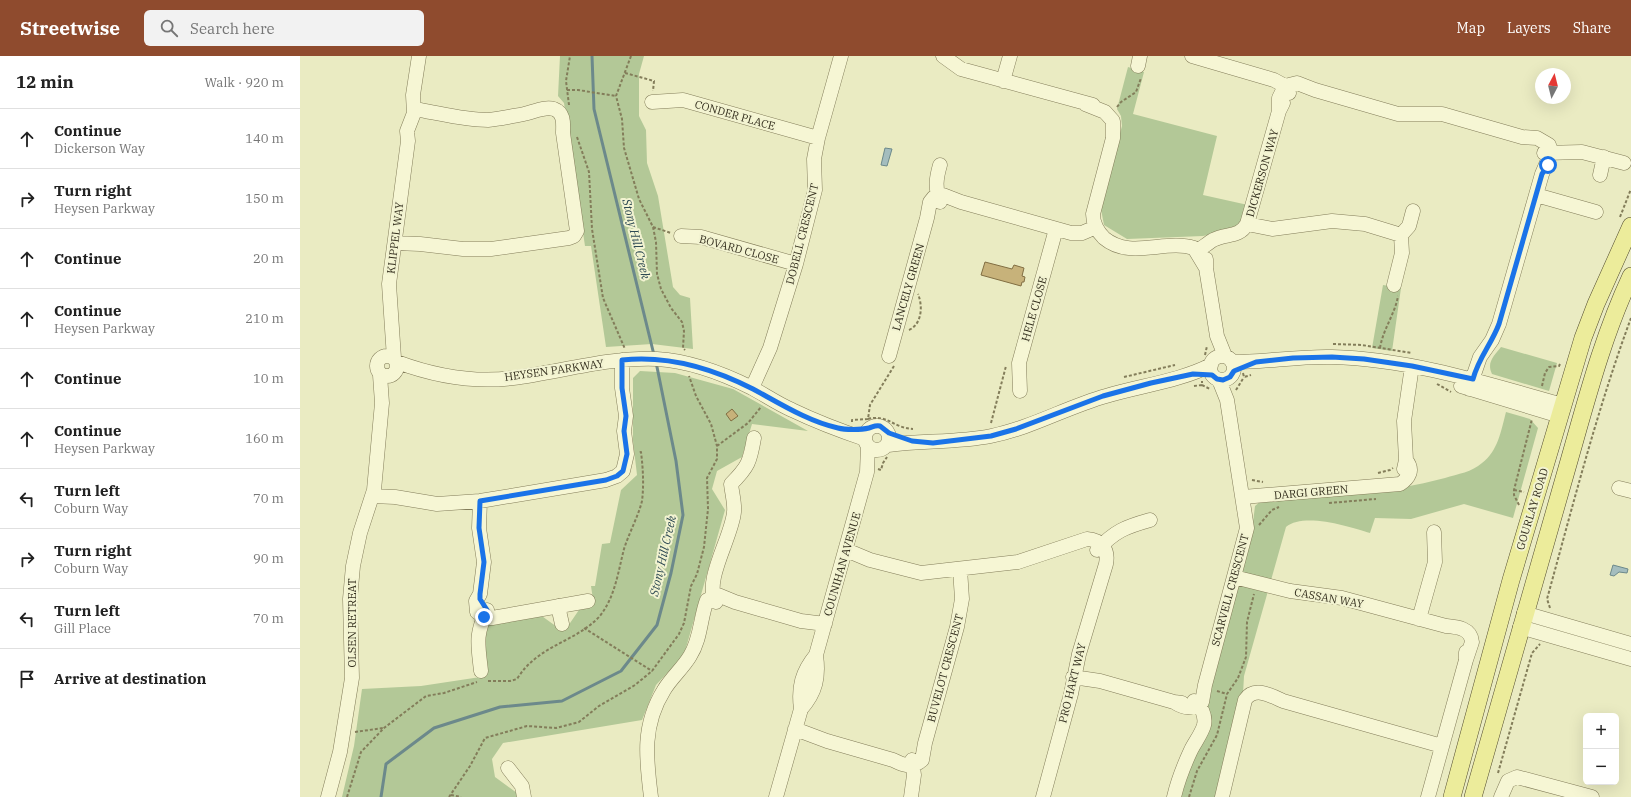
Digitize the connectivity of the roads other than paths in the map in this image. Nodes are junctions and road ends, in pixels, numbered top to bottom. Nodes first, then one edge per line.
1 (419, 56) edge
2 (841, 56) edge
3 (943, 56) edge
4 (1010, 56) edge
5 (1192, 56) edge
6 (1003, 81) junction
7 (1287, 90) junction
8 (652, 102) road end
9 (1085, 104) junction
10 (418, 112) junction
11 (818, 138) junction
12 (1113, 138) junction
13 (1548, 153) junction
14 (1604, 157) junction
15 (1624, 163) dead end
16 (940, 165) dead end
17 (1600, 175) dead end
18 (1536, 195) junction
19 (939, 199) junction
20 (1413, 211) dead end
21 (1596, 212) dead end
22 (1247, 224) junction
23 (1631, 226) edge
24 (1096, 227) junction
25 (1056, 229) junction
26 (681, 236) road end
27 (1401, 236) junction
28 (395, 241) junction
29 (1200, 249) junction
30 (796, 264) junction
31 (1631, 276) edge
32 (1394, 285) road end
33 (893, 358) road end
34 (626, 360) junction
35 (1220, 361) junction
36 (390, 366) junction
37 (1412, 366) junction
38 (1471, 384) junction
39 (749, 387) junction
40 (1020, 391) dead end
41 (1562, 410) junction
42 (1582, 418) junction
43 (754, 438) dead end
44 (877, 439) junction
45 (373, 493) junction
46 (1243, 497) junction
47 (475, 501) junction
48 (1150, 520) dead end
49 (1434, 532) dead end
50 (1099, 547) junction
51 (846, 553) junction
52 (960, 569) junction
53 (1234, 576) junction
54 (715, 598) junction
55 (588, 601) dead end
56 (558, 606) junction
57 (486, 613) junction
58 (1502, 614) junction
59 (1419, 618) junction
60 (1522, 620) junction
61 (562, 624) dead end
62 (825, 627) junction
63 (1631, 644) edge
64 (1631, 659) edge
65 (480, 671) dead end
66 (1074, 674) junction
67 (1195, 704) junction
68 (794, 732) junction
69 (1442, 746) junction
70 (912, 763) junction
71 (508, 768) dead end
72 (1222, 794) edge
73 (328, 797) edge
74 (524, 797) edge
75 (651, 797) edge
76 (776, 797) edge
77 (911, 797) edge
78 (1043, 797) edge
79 (1174, 797) edge
80 (1428, 797) edge
81 (1452, 797) edge
82 (1473, 797) edge
83 (1501, 797) edge
84 (1592, 797) edge

1 - 10 street
2 - 11 street, DOBELL CRESCENT
3 - 6 street
4 - 6 street
5 - 7 street
6 - 9 street
7 - 13 street
7 - 22 street, DICKERSON WAY
8 - 11 street, CONDER PLACE
9 - 12 street
9 - 12 street
10 - 28 street, KLIPPEL WAY
10 - 28 street
11 - 30 street, DOBELL CRESCENT
12 - 24 street
13 - 14 street
13 - 18 street
14 - 15 street
14 - 17 street
16 - 19 street
18 - 21 street
18 - 38 street
19 - 25 street
19 - 33 street, LANCELY GREEN
20 - 27 street
22 - 27 street
22 - 29 street, DICKERSON WAY
23 - 41 main road, GOURLAY ROAD
24 - 25 street
24 - 29 street
25 - 40 street, HELE CLOSE
26 - 30 street, BOVARD CLOSE
27 - 32 street
28 - 36 street, KLIPPEL WAY
29 - 35 street
30 - 39 street, DOBELL CRESCENT
31 - 42 main road, GOURLAY ROAD
34 - 36 street, HEYSEN PARKWAY
34 - 39 street, HEYSEN PARKWAY
34 - 47 street
35 - 37 street, HEYSEN PARKWAY
35 - 44 street, HEYSEN PARKWAY
35 - 46 street, SCARVELL CRESCENT
36 - 45 street, OLSEN RETREAT
37 - 38 street, HEYSEN PARKWAY
37 - 46 street, DARGI GREEN
38 - 41 street, HEYSEN PARKWAY
39 - 44 street, HEYSEN PARKWAY
41 - 42 main road, HEYSEN PARKWAY
41 - 58 main road, GOURLAY ROAD
42 - 60 main road, GOURLAY ROAD
43 - 54 street
44 - 51 street, COUNIHAN AVENUE
45 - 47 street
45 - 73 street, OLSEN RETREAT
46 - 53 street, SCARVELL CRESCENT
47 - 57 street
48 - 50 street
49 - 59 street
50 - 52 street
50 - 66 street, PRO HART WAY
51 - 52 street
51 - 62 street, COUNIHAN AVENUE
52 - 70 street, BUVELOT CRESCENT
53 - 59 street, CASSAN WAY
53 - 67 street, SCARVELL CRESCENT
54 - 62 street
54 - 75 street
55 - 56 street
56 - 57 street
56 - 61 street
57 - 65 street
58 - 60 main road
58 - 81 main road, GOURLAY ROAD
59 - 69 street, CASSAN WAY
60 - 63 street
60 - 64 street
60 - 82 main road, GOURLAY ROAD
62 - 68 street, COUNIHAN AVENUE
66 - 67 street
66 - 78 street, PRO HART WAY
67 - 79 street
68 - 70 street
68 - 76 street, COUNIHAN AVENUE
69 - 72 street
69 - 80 street, CASSAN WAY
70 - 77 street
71 - 74 street
83 - 84 street

